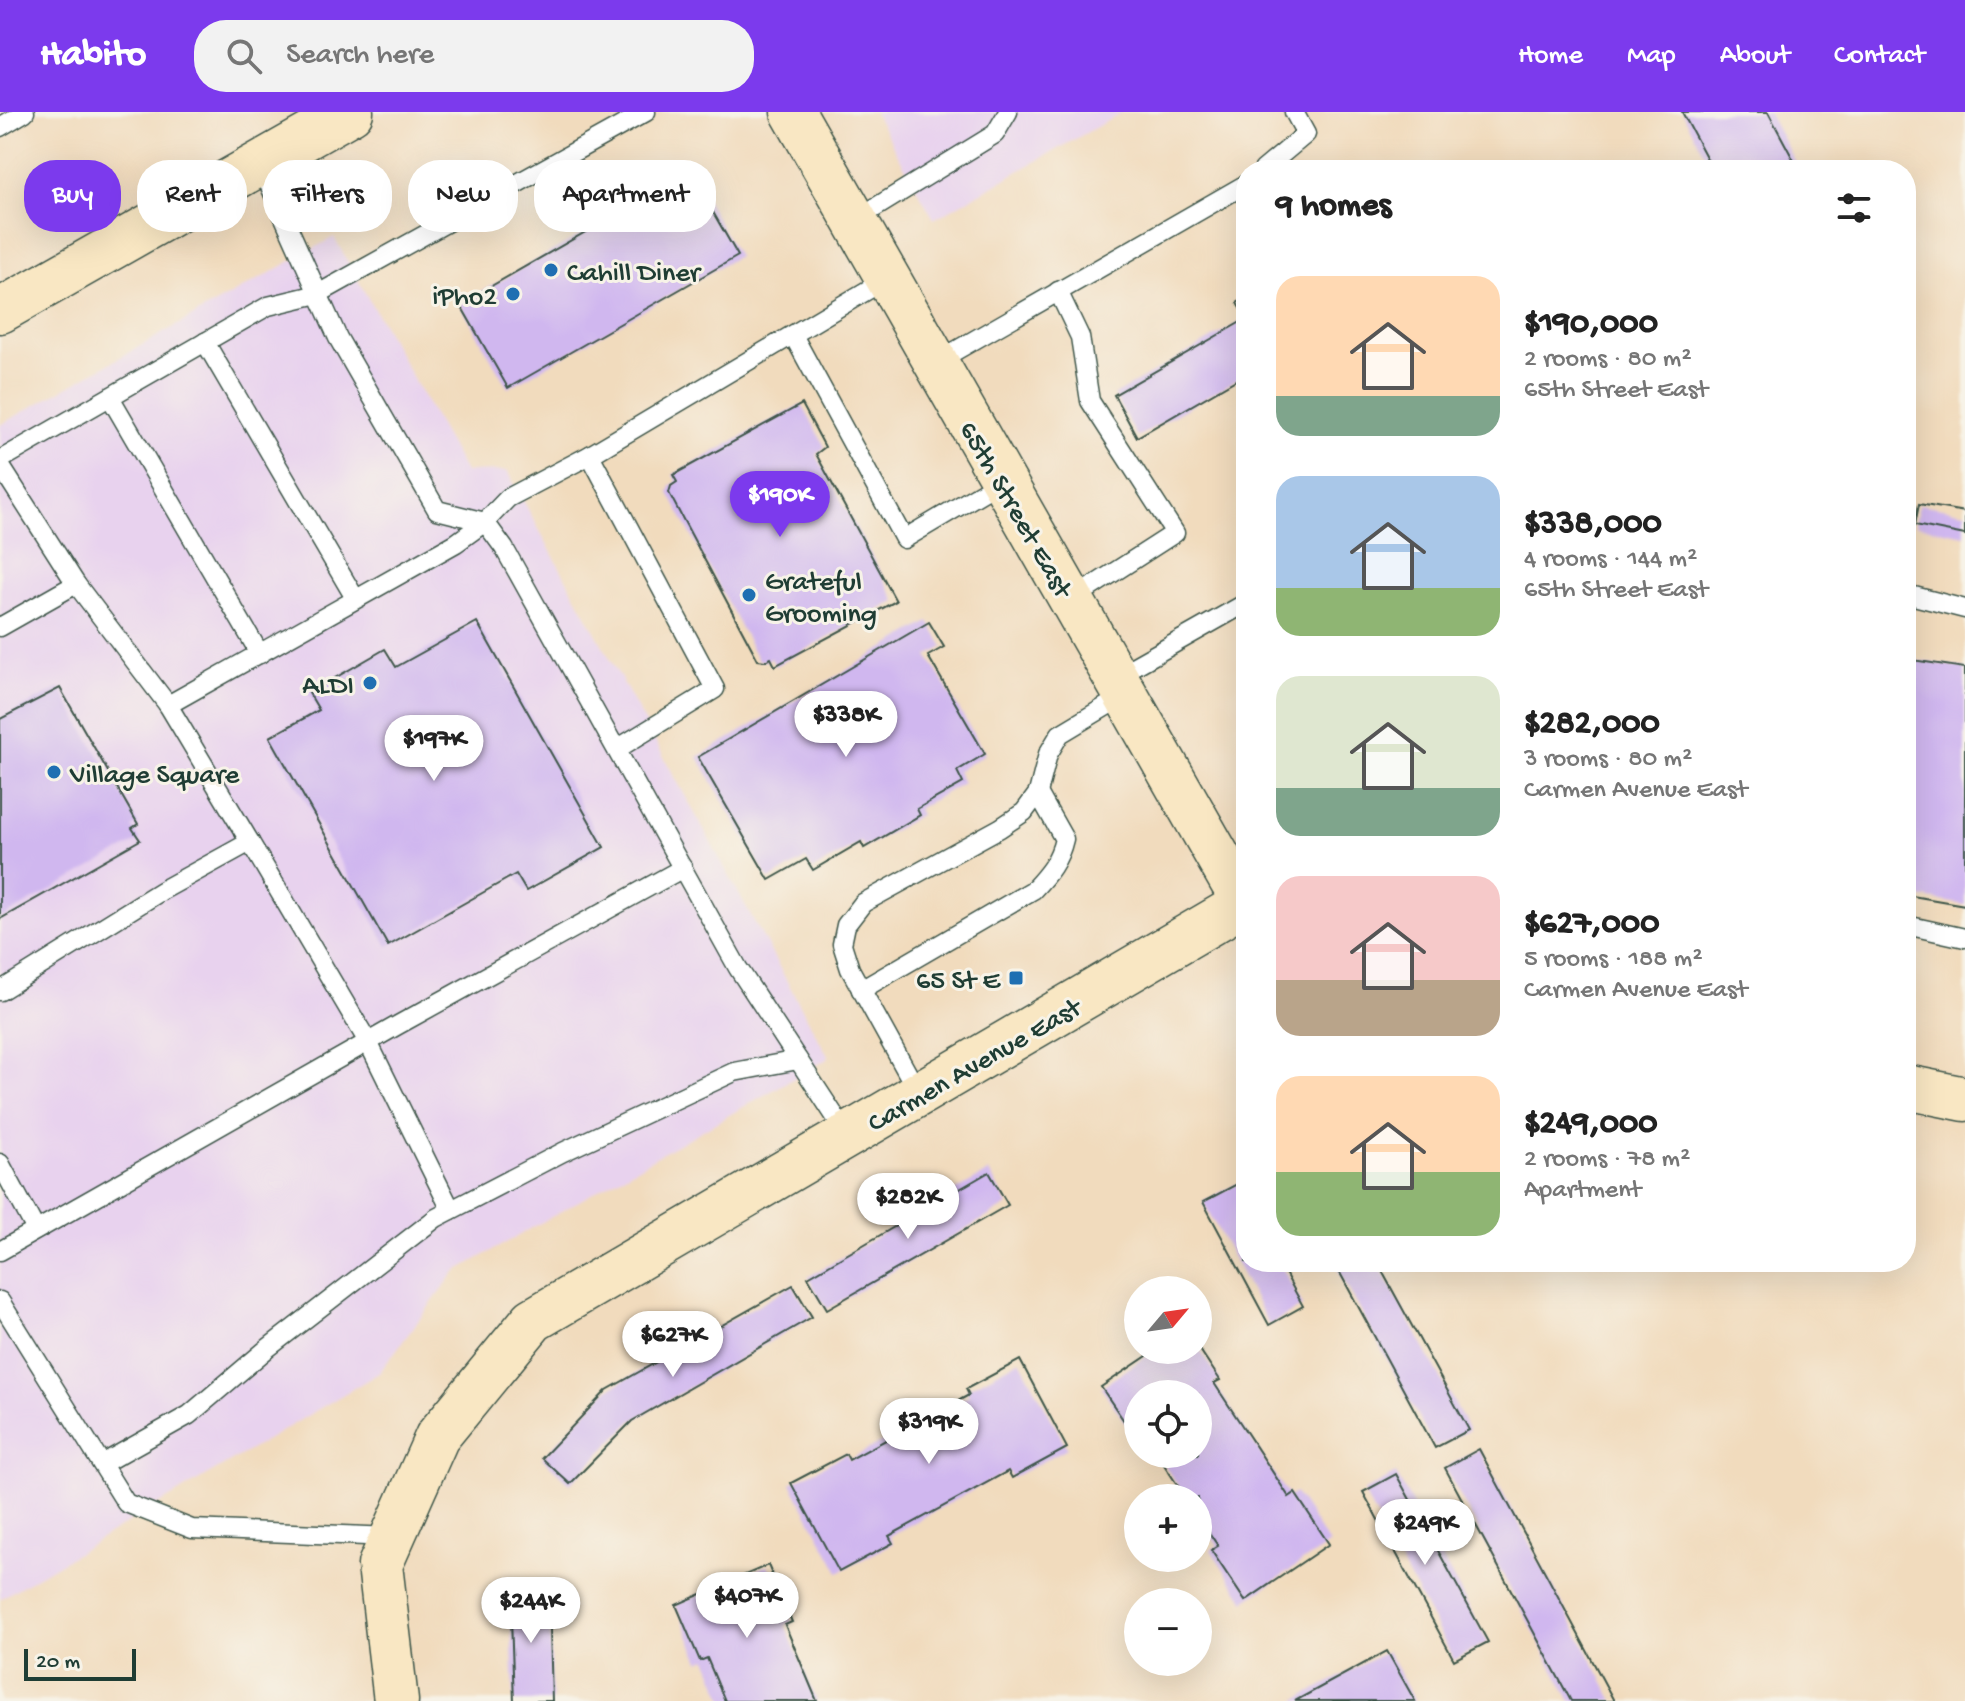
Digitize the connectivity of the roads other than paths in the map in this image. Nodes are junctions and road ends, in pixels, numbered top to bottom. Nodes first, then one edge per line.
1 (25, 112) edge
2 (646, 112) edge
3 (793, 112) edge
4 (1008, 112) edge
5 (1294, 112) edge
6 (334, 116) edge
7 (0, 127) edge
8 (1275, 160) edge
9 (260, 164) junction
10 (1236, 190) edge
11 (855, 220) junction
12 (888, 278) junction
13 (1058, 291) junction
14 (318, 294) junction
15 (0, 311) edge
16 (793, 335) junction
17 (205, 342) junction
18 (935, 362) junction
19 (110, 397) junction
20 (590, 455) junction
21 (0, 462) edge
22 (1003, 480) junction
23 (485, 522) junction
24 (76, 584) junction
25 (1916, 597) edge
26 (355, 598) junction
27 (1071, 600) junction
28 (1965, 609) edge
29 (1236, 610) edge
30 (0, 627) edge
31 (260, 654) junction
32 (1120, 686) junction
33 (168, 705) junction
34 (617, 749) junction
35 (1038, 793) junction
36 (250, 842) junction
37 (683, 868) junction
38 (1236, 889) edge
39 (1236, 910) edge
40 (1916, 927) edge
41 (1965, 938) edge
42 (861, 990) junction
43 (0, 991) edge
44 (368, 1042) junction
45 (798, 1060) junction
46 (1916, 1089) edge
47 (919, 1094) junction
48 (1965, 1099) edge
49 (848, 1136) junction
50 (0, 1163) edge
51 (451, 1210) junction
52 (36, 1230) junction
53 (0, 1251) edge
54 (0, 1301) edge
55 (102, 1464) junction
56 (392, 1537) junction
57 (396, 1701) edge

1 - 7 lane
2 - 14 lane
3 - 11 street, 65th Street East
4 - 11 lane
5 - 8 lane
6 - 9 street
9 - 14 lane
9 - 15 street
10 - 13 lane
11 - 12 street, 65th Street East
12 - 16 lane
12 - 18 street, 65th Street East
13 - 18 lane
13 - 27 lane
14 - 17 lane
14 - 23 lane
16 - 20 lane
16 - 22 lane
17 - 19 lane
17 - 26 lane
18 - 22 street, 65th Street East
19 - 21 lane
19 - 31 lane
20 - 23 lane
20 - 34 lane
21 - 24 lane
22 - 27 street, 65th Street East
23 - 26 lane
23 - 34 lane
24 - 30 lane
24 - 33 lane
25 - 28 lane
26 - 31 lane
27 - 32 street, 65th Street East
29 - 32 lane
31 - 33 lane
32 - 35 lane
32 - 38 street, 65th Street East
33 - 36 lane
34 - 37 lane
35 - 42 lane
35 - 42 lane
36 - 43 lane
36 - 44 lane
37 - 44 lane
37 - 45 lane
39 - 47 street, Carmen Avenue East
40 - 41 lane
42 - 47 lane
44 - 51 lane
44 - 52 lane
45 - 49 lane
45 - 51 lane
46 - 48 street
47 - 49 street, Carmen Avenue East
49 - 56 street, Carmen Avenue East
50 - 52 lane
51 - 55 lane
52 - 53 lane
54 - 55 lane
55 - 56 lane
56 - 57 street, Carmen Avenue East

